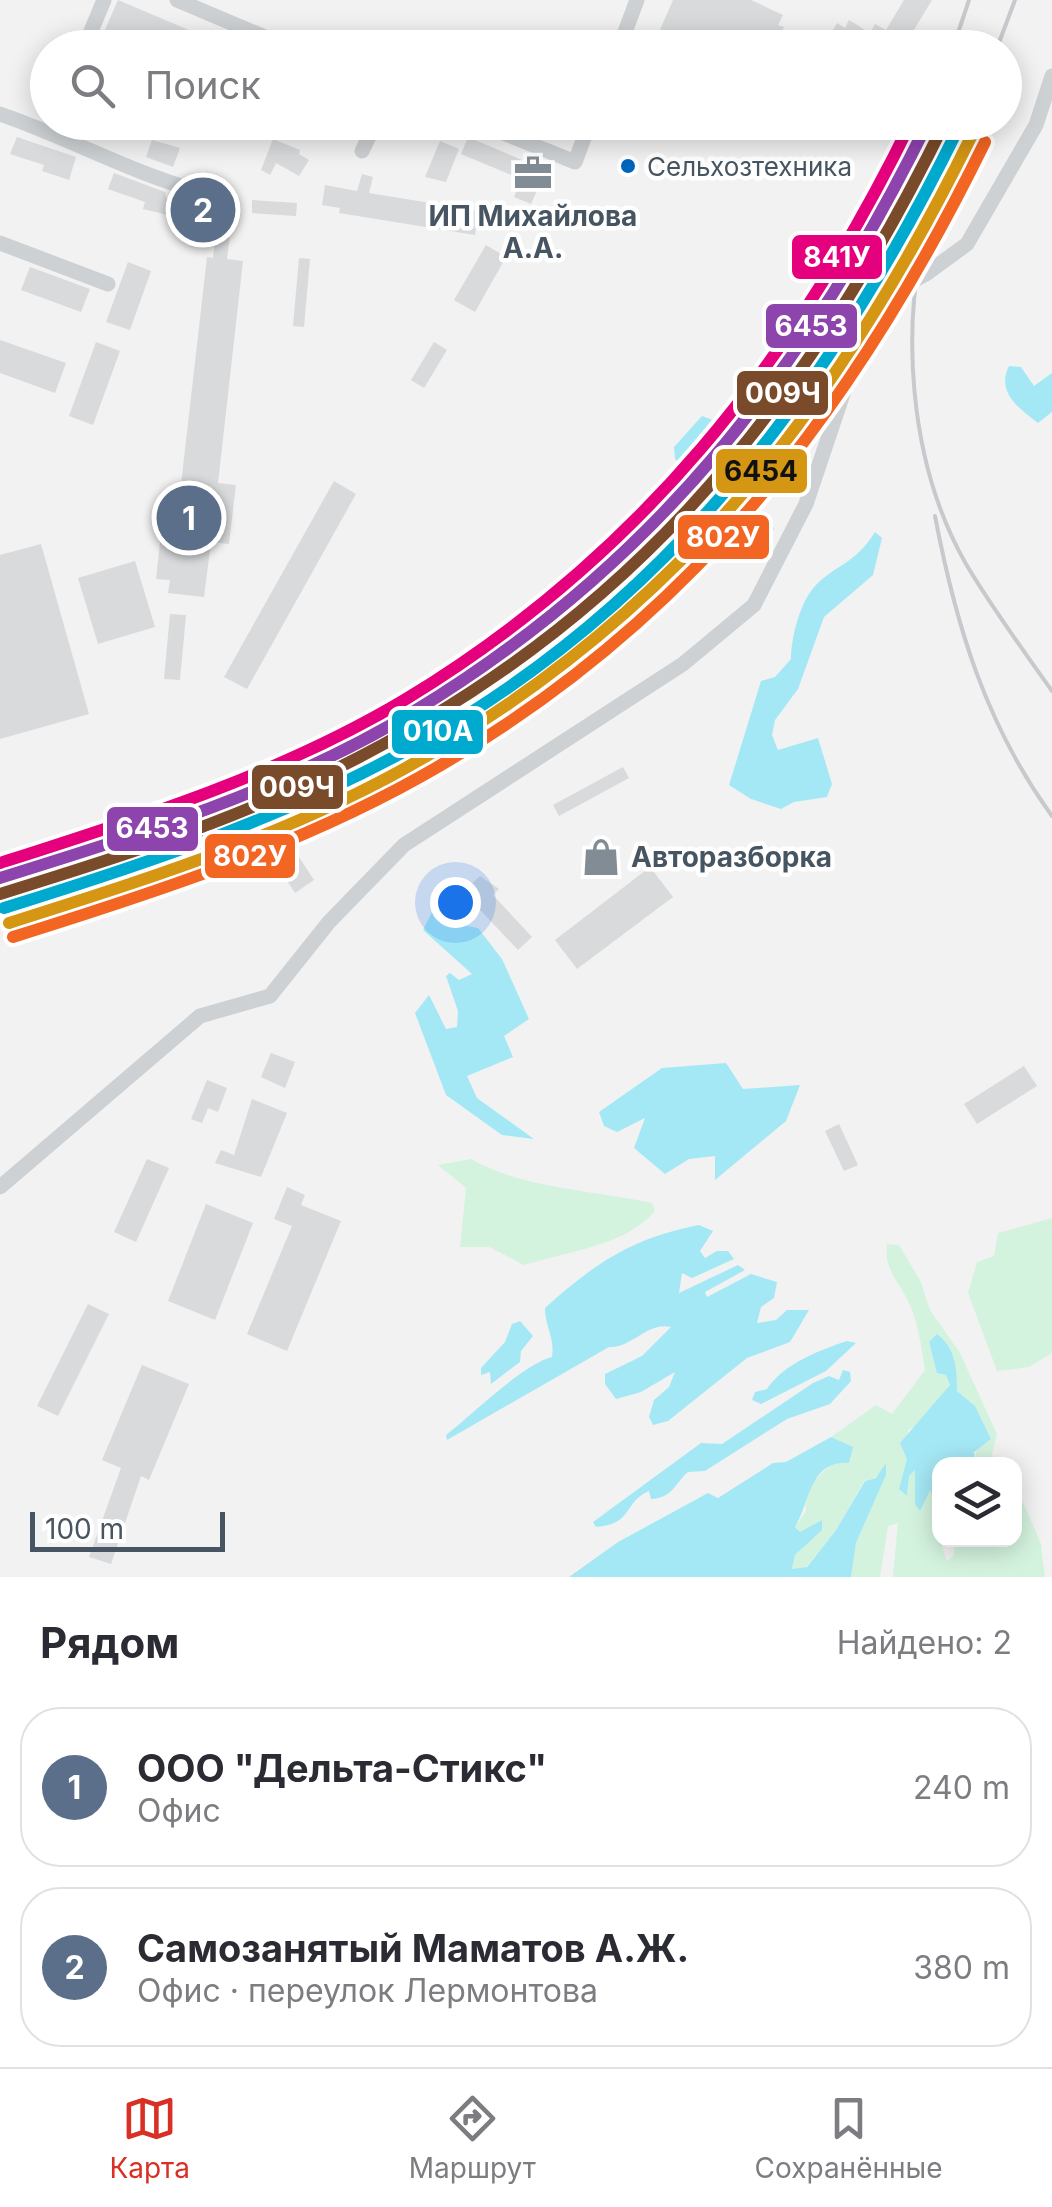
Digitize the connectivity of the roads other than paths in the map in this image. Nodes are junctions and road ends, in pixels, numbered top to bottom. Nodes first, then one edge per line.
1 (104, 0) edge
2 (177, 0) edge
3 (637, 0) edge
4 (92, 30) edge
5 (248, 30) edge
6 (625, 30) edge
7 (1052, 76) edge
8 (0, 114) edge
9 (30, 121) edge
10 (81, 140) edge
11 (367, 140) edge
12 (521, 140) edge
13 (583, 140) edge
14 (362, 151) dead end
15 (214, 195) dead end
16 (0, 244) edge
17 (108, 284) dead end
18 (0, 1187) edge

1 - 4 street
2 - 5 street
3 - 6 street
7 - 18 street
8 - 9 street
10 - 15 street
11 - 14 street
12 - 13 street
16 - 17 street

